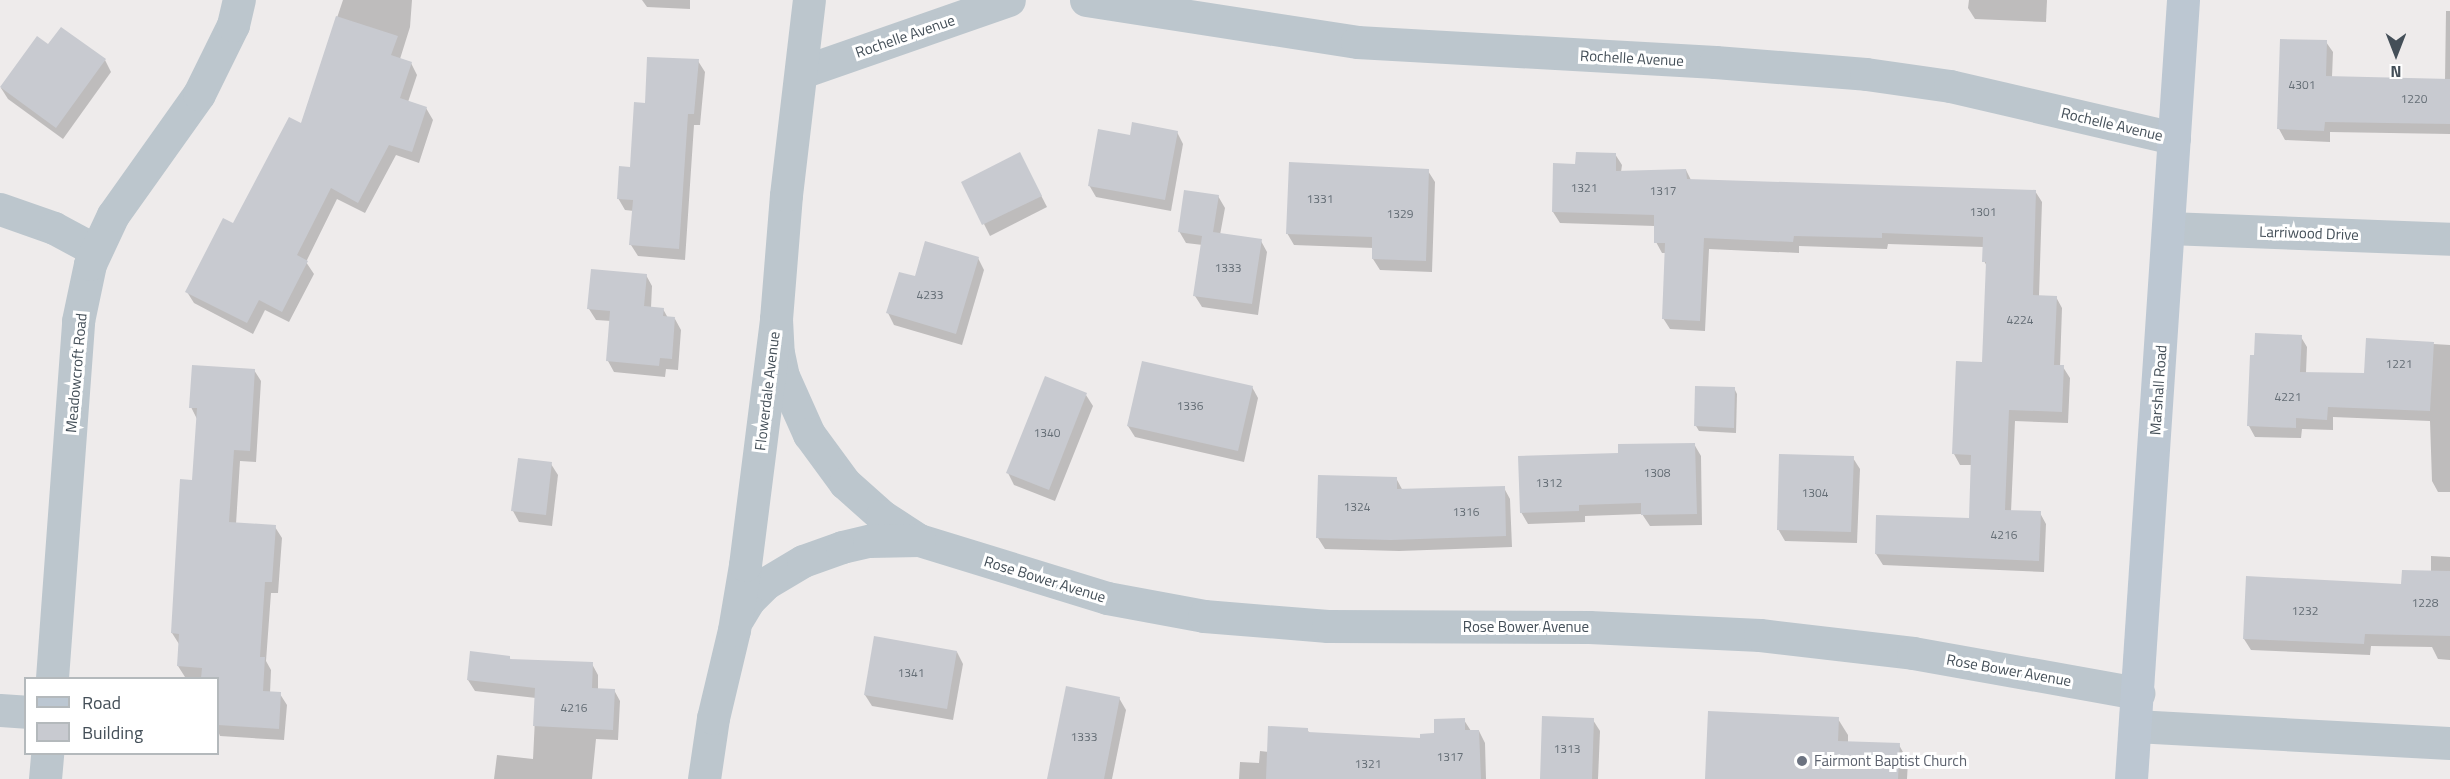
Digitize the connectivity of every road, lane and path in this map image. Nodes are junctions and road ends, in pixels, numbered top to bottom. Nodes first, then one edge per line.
1 (239, 0) edge
2 (809, 0) edge
3 (1009, 0) edge
4 (1086, 0) edge
5 (2183, 0) edge
6 (802, 72) junction
7 (2174, 138) junction
8 (0, 209) edge
9 (2168, 228) junction
10 (2450, 239) edge
11 (95, 250) junction
12 (776, 319) junction
13 (920, 540) junction
14 (734, 630) junction
15 (52, 677) edge
16 (2138, 693) junction
17 (0, 710) edge
18 (24, 712) edge
19 (2136, 726) junction
20 (2450, 743) edge
21 (47, 755) edge
22 (45, 779) edge
23 (704, 779) edge
24 (2131, 779) edge

1 - 11 street, Meadowcroft Road
2 - 6 street, Flowerdale Avenue
3 - 6 street, Rochelle Avenue
4 - 7 street, Rochelle Avenue
5 - 7 street, Marshall Road
6 - 12 street, Flowerdale Avenue
7 - 9 street, Marshall Road
8 - 11 street
9 - 10 street, Larriwood Drive
9 - 16 street, Marshall Road
11 - 15 street, Meadowcroft Road
12 - 13 street, Rose Bower Avenue
12 - 14 street, Flowerdale Avenue
13 - 14 street, Rose Bower Avenue
13 - 16 street, Rose Bower Avenue
14 - 23 street, Flowerdale Avenue
16 - 19 street, Marshall Road
17 - 18 street
19 - 20 street
19 - 24 street, Marshall Road
21 - 22 street

